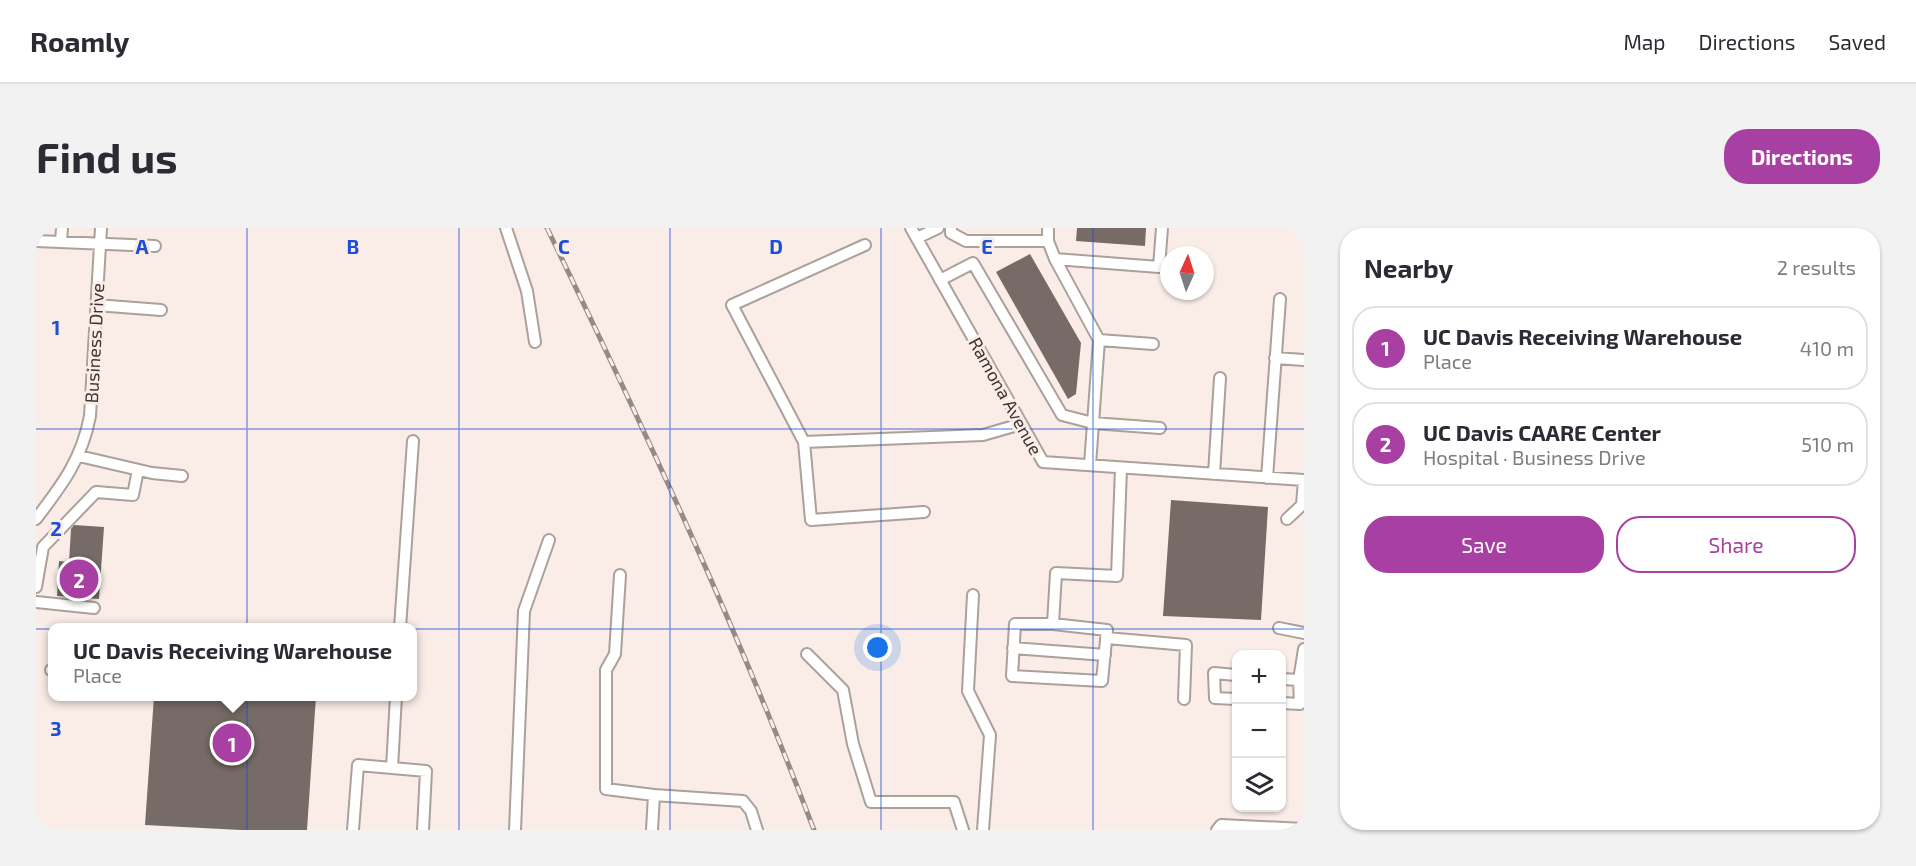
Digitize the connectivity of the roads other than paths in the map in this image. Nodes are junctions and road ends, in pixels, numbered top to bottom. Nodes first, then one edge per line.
1 (62, 228) edge
2 (101, 228) edge
3 (506, 228) edge
4 (938, 228) edge
5 (951, 228) edge
6 (1048, 228) edge
7 (1162, 228) edge
8 (914, 233) edge
9 (36, 241) edge
10 (1048, 241) junction
11 (62, 242) junction
12 (100, 244) junction
13 (865, 245) dead end
14 (154, 246) dead end
15 (1054, 259) junction
16 (940, 280) junction
17 (1280, 299) dead end
18 (96, 305) junction
19 (161, 310) dead end
20 (1099, 340) junction
21 (535, 342) dead end
22 (1153, 344) dead end
23 (1275, 358) junction
24 (1304, 360) edge
25 (1220, 378) dead end
26 (1093, 423) junction
27 (1021, 424) junction
28 (1160, 428) dead end
29 (413, 441) dead end
30 (804, 442) junction
31 (79, 456) junction
32 (1090, 465) junction
33 (1121, 468) junction
34 (138, 470) junction
35 (1215, 474) junction
36 (182, 476) dead end
37 (1267, 478) junction
38 (1304, 480) edge
39 (1303, 506) edge
40 (924, 512) dead end
41 (36, 519) edge
42 (1287, 519) dead end
43 (549, 540) dead end
44 (39, 544) edge
45 (620, 575) dead end
46 (36, 587) edge
47 (973, 595) dead end
48 (36, 602) edge
49 (94, 608) dead end
50 (400, 623) edge
51 (1053, 624) junction
52 (1279, 628) dead end
53 (1304, 633) edge
54 (1107, 638) junction
55 (1013, 648) junction
56 (1304, 649) edge
57 (807, 654) dead end
58 (1105, 655) junction
59 (1232, 675) edge
60 (1286, 679) edge
61 (1299, 680) junction
62 (1184, 699) dead end
63 (1232, 699) edge
64 (396, 701) edge
65 (1286, 703) edge
66 (392, 768) junction
67 (654, 795) junction
68 (1304, 829) edge
69 (353, 830) edge
70 (423, 830) edge
71 (514, 830) edge
72 (652, 830) edge
73 (757, 830) edge
74 (963, 830) edge
75 (983, 830) edge
76 (1217, 830) edge

1 - 11 street
2 - 12 street, Business Drive
3 - 21 street
4 - 8 street
5 - 10 street
6 - 10 street
7 - 15 street
8 - 16 street, Ramona Avenue
9 - 11 street
10 - 15 street
11 - 12 street
12 - 14 street
12 - 18 street, Business Drive
13 - 30 street
15 - 20 street
16 - 26 street
16 - 27 street, Ramona Avenue
17 - 23 street
18 - 19 street
18 - 31 street, Business Drive
20 - 22 street
20 - 26 street
23 - 24 street
23 - 37 street
25 - 35 street
26 - 28 street
26 - 32 street
27 - 30 street
27 - 32 street, Ramona Avenue
29 - 50 street
30 - 40 street
31 - 34 street
31 - 41 street, Business Drive
32 - 33 street, Ramona Avenue
33 - 35 street, Ramona Avenue
33 - 51 street
34 - 36 street
34 - 44 street
35 - 37 street, Ramona Avenue
37 - 38 street, Ramona Avenue
38 - 39 street
39 - 42 street
43 - 71 street
44 - 46 street
45 - 67 street
47 - 75 street
48 - 49 street
51 - 54 street
51 - 55 street
52 - 53 street
54 - 58 street
54 - 62 street
55 - 58 street
55 - 58 street
56 - 61 street
57 - 74 street
59 - 63 street
60 - 61 street
61 - 65 street
64 - 66 street
66 - 69 street
66 - 70 street
67 - 72 street
67 - 73 street
68 - 76 street

